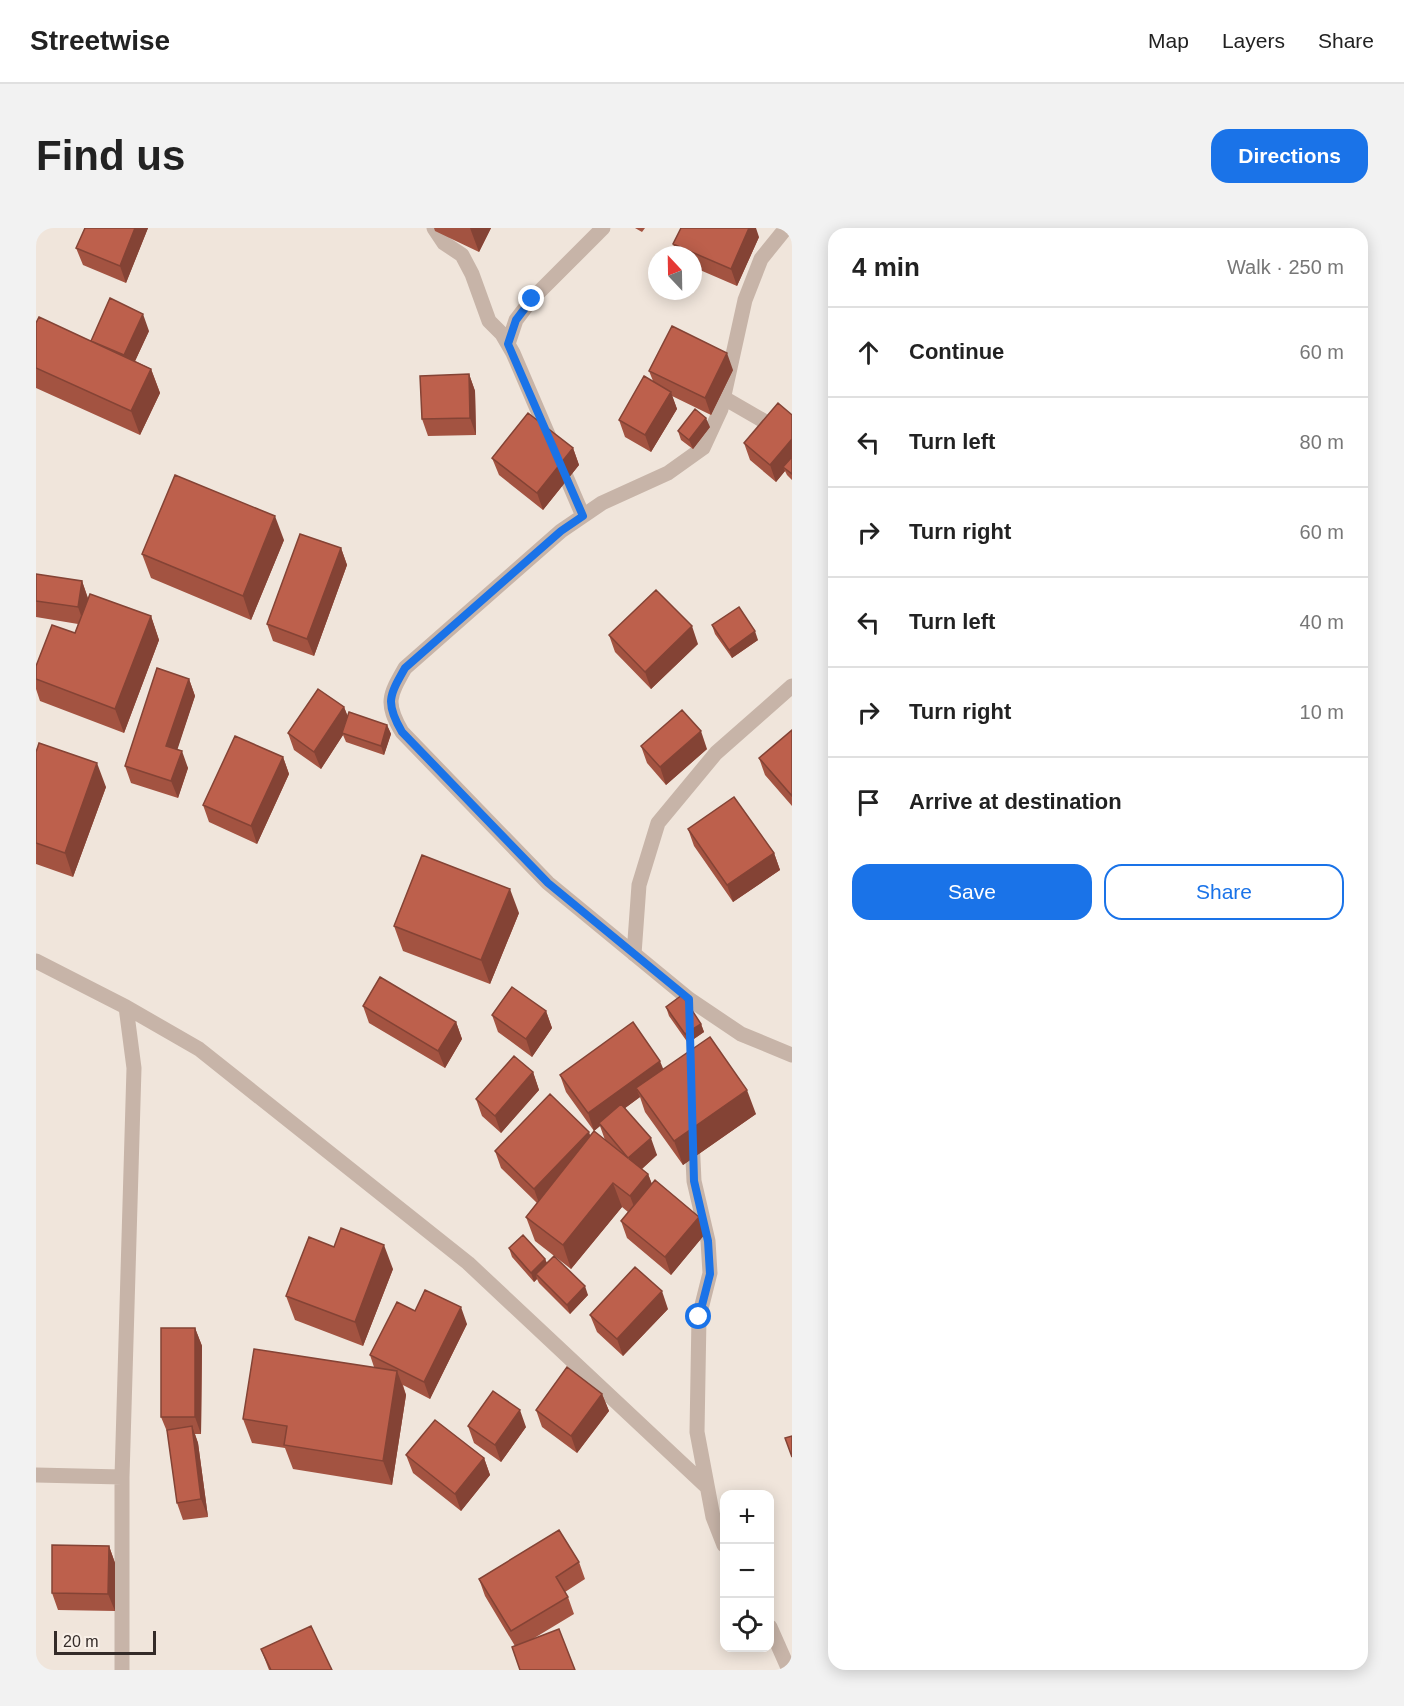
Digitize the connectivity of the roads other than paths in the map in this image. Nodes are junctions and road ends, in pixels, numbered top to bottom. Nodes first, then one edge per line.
1 (434, 228) edge
2 (603, 228) edge
3 (786, 228) edge
4 (508, 344) junction
5 (724, 398) junction
6 (792, 440) edge
7 (583, 516) junction
8 (792, 687) edge
9 (634, 954) junction
10 (36, 961) edge
11 (689, 999) junction
12 (126, 1007) junction
13 (689, 1022) edge
14 (792, 1055) edge
15 (692, 1124) edge
16 (36, 1475) edge
17 (122, 1477) junction
18 (707, 1487) junction
19 (724, 1544) edge
20 (774, 1637) edge
21 (122, 1670) edge
22 (789, 1670) edge

1 - 4 street
2 - 4 street
3 - 5 street
4 - 7 street
5 - 6 street
5 - 7 street
7 - 9 street
8 - 9 street
9 - 11 street
10 - 12 street
11 - 13 street
11 - 14 street
12 - 17 street
12 - 18 street
15 - 18 street
16 - 17 street
17 - 21 street
18 - 19 street
20 - 22 street

